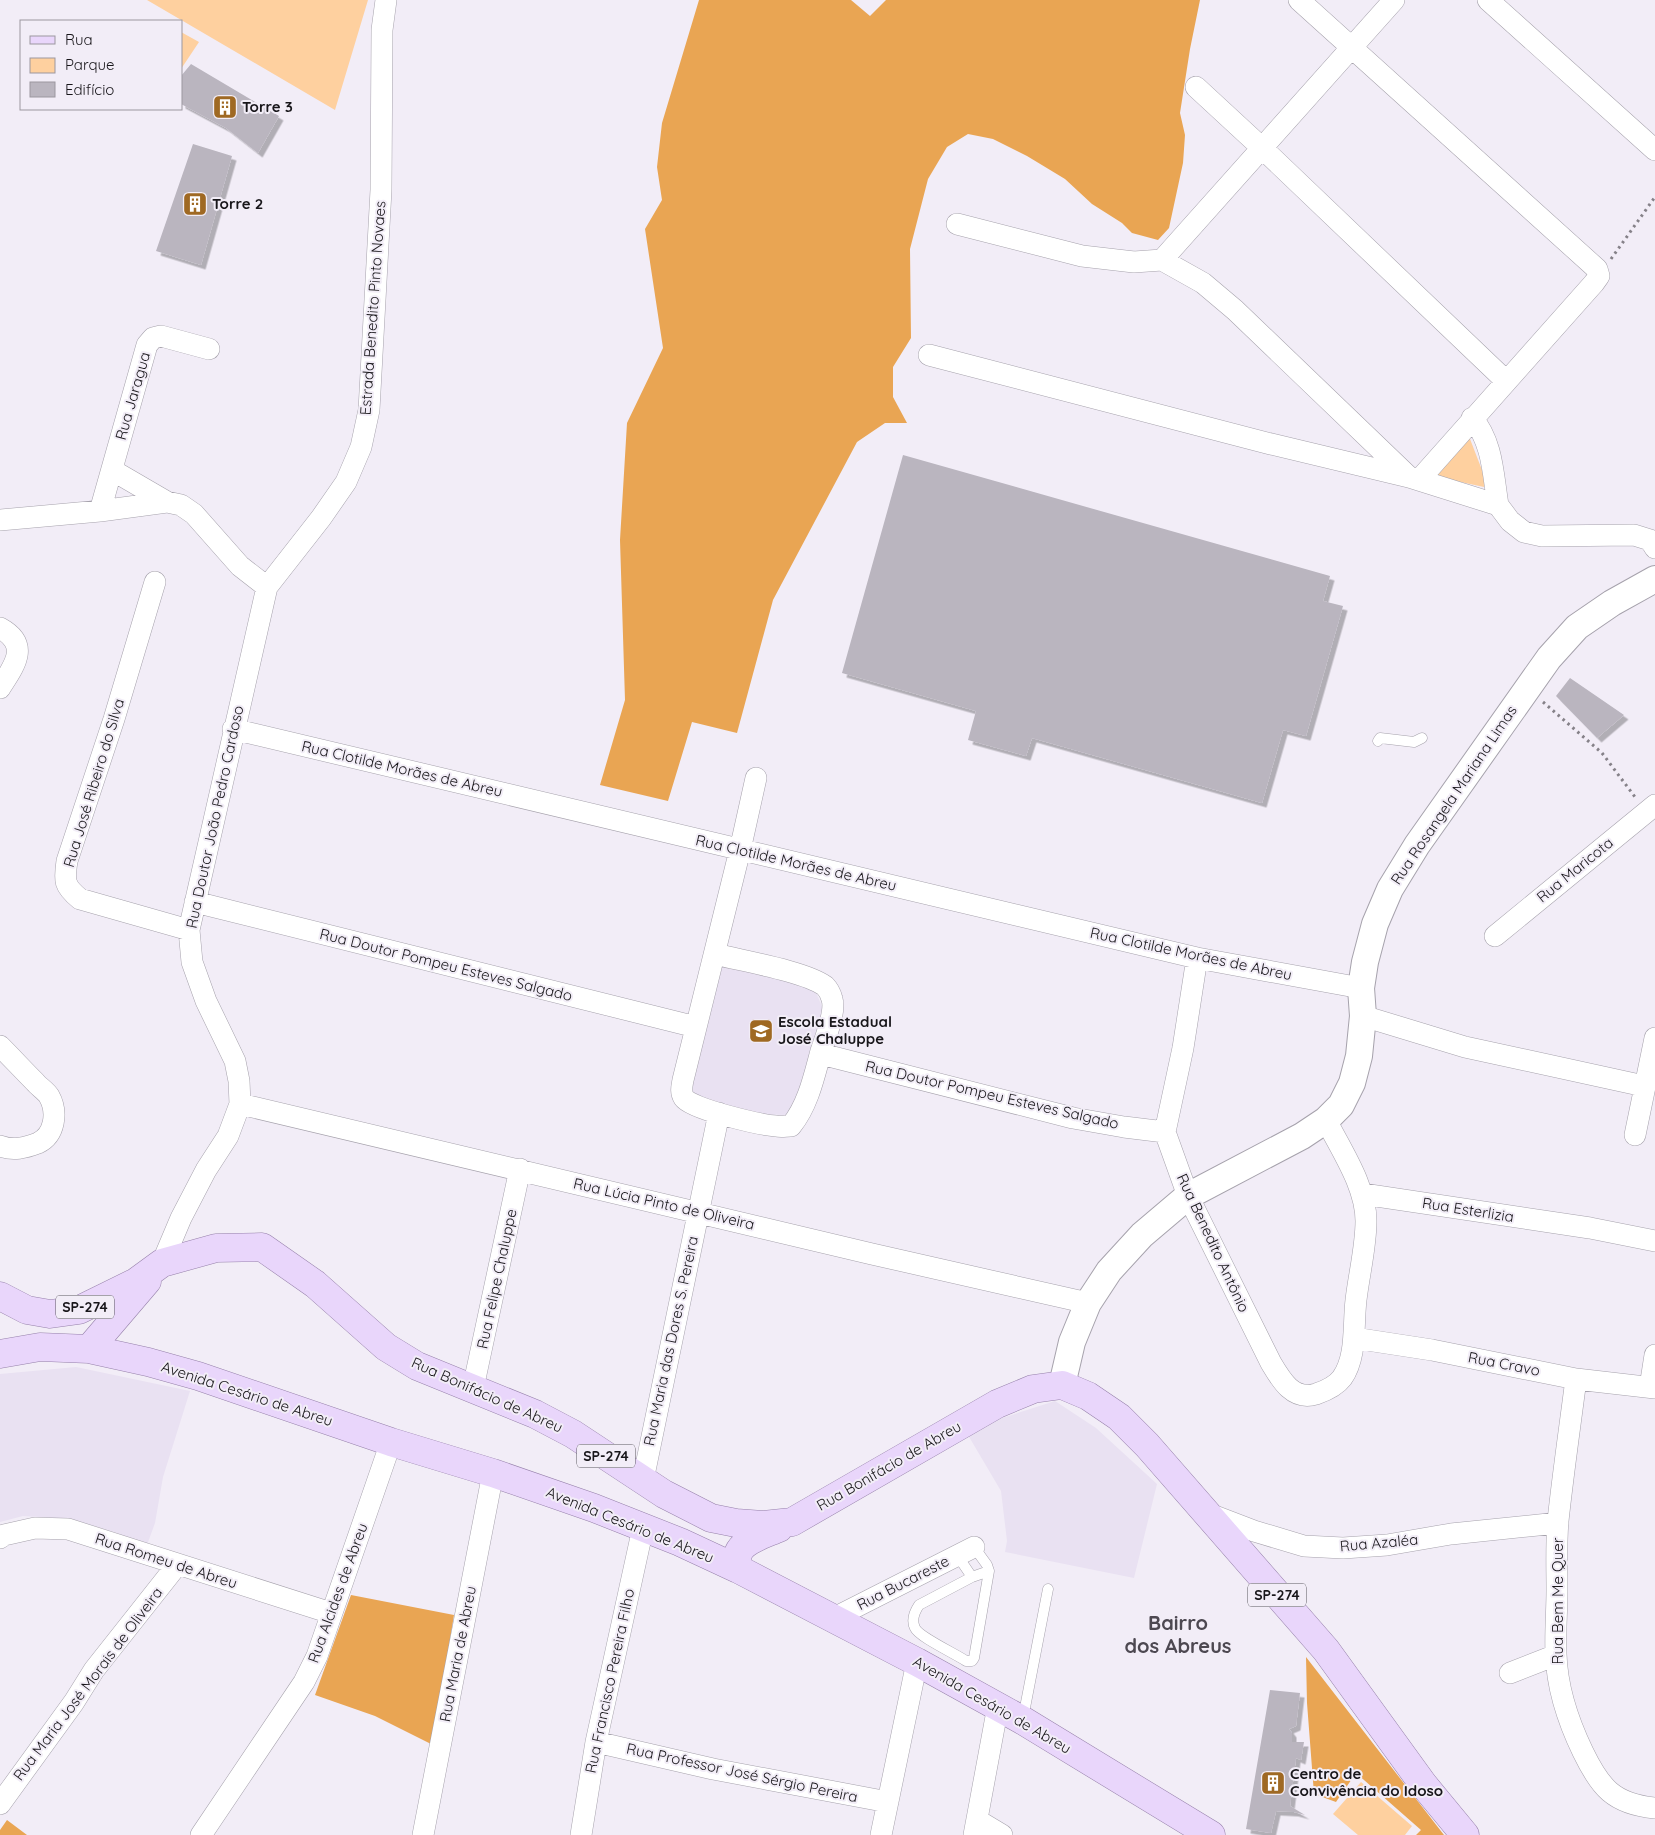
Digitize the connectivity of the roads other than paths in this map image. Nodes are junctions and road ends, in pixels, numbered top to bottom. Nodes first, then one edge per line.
1 (386, 0) edge
2 (1299, 0) edge
3 (1394, 0) edge
4 (1488, 0) edge
5 (1352, 47) junction
6 (1196, 87) dead end
7 (1262, 148) junction
8 (1655, 150) edge
9 (957, 224) dead end
10 (1162, 260) junction
11 (209, 349) dead end
12 (929, 355) dead end
13 (1506, 381) junction
14 (1472, 418) junction
15 (112, 470) junction
16 (1414, 478) junction
17 (167, 502) junction
18 (1498, 505) junction
19 (100, 511) junction
20 (5, 514) edge
21 (1655, 548) edge
22 (1655, 579) edge
23 (155, 582) dead end
24 (267, 587) junction
25 (0, 628) edge
26 (0, 688) edge
27 (233, 729) junction
28 (1422, 738) dead end
29 (1378, 741) dead end
30 (756, 778) dead end
31 (1650, 808) edge
32 (740, 850) junction
33 (195, 902) junction
34 (189, 930) junction
35 (1495, 936) dead end
36 (715, 954) junction
37 (1197, 958) junction
38 (1361, 988) junction
39 (1363, 1016) junction
40 (696, 1027) junction
41 (1655, 1038) edge
42 (0, 1046) edge
43 (821, 1054) junction
44 (1644, 1086) junction
45 (240, 1104) junction
46 (719, 1114) junction
47 (1326, 1120) junction
48 (1165, 1132) junction
49 (1635, 1135) dead end
50 (0, 1146) edge
51 (520, 1170) junction
52 (1363, 1194) junction
53 (1188, 1196) junction
54 (698, 1212) junction
55 (1655, 1241) edge
56 (162, 1263) junction
57 (0, 1296) edge
58 (1088, 1303) junction
59 (1354, 1338) junction
60 (89, 1349) junction
61 (0, 1354) edge
62 (1655, 1355) edge
63 (1576, 1379) junction
64 (1062, 1385) junction
65 (473, 1388) junction
66 (1652, 1388) edge
67 (391, 1442) junction
68 (493, 1473) junction
69 (643, 1480) junction
70 (1205, 1512) junction
71 (792, 1522) junction
72 (1558, 1523) junction
73 (643, 1528) junction
74 (0, 1538) edge
75 (966, 1551) junction
76 (177, 1565) junction
77 (740, 1570) junction
78 (990, 1571) junction
79 (972, 1577) junction
80 (1048, 1589) dead end
81 (331, 1614) junction
82 (832, 1619) junction
83 (1556, 1655) junction
84 (917, 1662) junction
85 (1510, 1673) dead end
86 (998, 1706) junction
87 (1022, 1720) junction
88 (596, 1742) junction
89 (888, 1802) junction
90 (0, 1804) edge
91 (1655, 1808) edge
92 (975, 1828) edge
93 (201, 1835) edge
94 (423, 1835) edge
95 (580, 1835) edge
96 (881, 1835) edge
97 (1002, 1835) edge
98 (1211, 1835) edge
99 (1465, 1835) edge

1 - 24 street, Estrada Benedito Pinto Novaes
2 - 5 street
3 - 5 street
4 - 8 street
5 - 7 street
5 - 13 street
6 - 7 street
7 - 10 street
7 - 13 street
9 - 10 street
10 - 16 street
11 - 15 street, Rua Jaragua
12 - 16 street
13 - 14 street
14 - 16 street
14 - 18 street
15 - 17 street
15 - 19 street, Rua Jaragua
16 - 18 street
17 - 19 street
17 - 24 street
18 - 21 street
19 - 20 street
22 - 38 street, Rua Rosangela Mariana Limas
23 - 34 street, Rua José Ribeiro do Silva
24 - 27 street, Rua Doutor João Pedro Cardoso
25 - 26 street
27 - 32 street, Rua Clotilde Morães de Abreu
27 - 33 street, Rua Doutor João Pedro Cardoso
28 - 29 lane
30 - 32 street
31 - 35 street, Rua Maricota
32 - 36 street
32 - 37 street, Rua Clotilde Morães de Abreu
33 - 34 street, Rua Doutor João Pedro Cardoso
33 - 40 street, Rua Doutor Pompeu Esteves Salgado
34 - 45 street, Rua Doutor João Pedro Cardoso
36 - 40 street
36 - 43 street
37 - 38 street, Rua Clotilde Morães de Abreu
37 - 48 street
38 - 39 street, Rua Rosangela Mariana Limas
39 - 44 street
39 - 47 street, Rua Rosangela Mariana Limas
40 - 46 street
41 - 44 street
42 - 50 street
43 - 46 street
43 - 48 street, Rua Doutor Pompeu Esteves Salgado
44 - 49 street
45 - 51 street, Rua Lúcia Pinto de Oliveira
45 - 56 street, Rua Doutor João Pedro Cardoso
46 - 54 street, Rua Maria das Dores S. Pereira
47 - 52 street
47 - 53 street, Rua Rosangela Mariana Limas
48 - 53 street, Rua Benedito Antônio
51 - 54 street, Rua Lúcia Pinto de Oliveira
51 - 65 street, Rua Felipe Chaluppe
52 - 55 street, Rua Esterlizia
52 - 59 street
53 - 58 street, Rua Rosangela Mariana Limas
53 - 59 street, Rua Benedito Antônio
54 - 58 street, Rua Lúcia Pinto de Oliveira
54 - 69 street, Rua Maria das Dores S. Pereira
56 - 57 main road, Rua Bonifácio de Abreu / SP-274
56 - 60 main road
56 - 65 main road, Rua Bonifácio de Abreu / SP-274
58 - 64 street, Rua Rosangela Mariana Limas
59 - 63 street, Rua Cravo
60 - 61 main road, Avenida Cesário de Abreu
60 - 67 main road, Avenida Cesário de Abreu
62 - 66 street
63 - 66 street, Rua Cravo
63 - 72 street, Rua Bem Me Quer
64 - 70 main road, SP-274
64 - 71 main road, Rua Bonifácio de Abreu / SP-274
65 - 69 main road, Rua Bonifácio de Abreu / SP-274
67 - 68 main road, Avenida Cesário de Abreu
67 - 81 street, Rua Alcides de Abreu
68 - 73 main road, Avenida Cesário de Abreu
68 - 94 street, Rua Maria de Abreu
69 - 71 main road, Rua Bonifácio de Abreu / SP-274
70 - 72 street, Rua Azaléa
70 - 99 main road, SP-274
71 - 77 main road
72 - 83 street, Rua Bem Me Quer
73 - 77 main road, Avenida Cesário de Abreu
73 - 88 street, Rua Francisco Pereira Filho
74 - 76 street, Rua Romeu de Abreu
75 - 78 lane
75 - 79 lane
75 - 82 street, Rua Bucareste
76 - 81 street, Rua Romeu de Abreu
76 - 90 street, Rua Maria José Morais de Oliveira
77 - 82 main road, Avenida Cesário de Abreu
78 - 79 lane
78 - 79 lane
80 - 87 lane
81 - 93 street, Rua Alcides de Abreu
82 - 84 main road, Avenida Cesário de Abreu
83 - 85 street
83 - 91 street, Rua Bem Me Quer
84 - 86 main road, Avenida Cesário de Abreu
84 - 89 street
86 - 87 main road, Avenida Cesário de Abreu
86 - 92 street
87 - 98 main road, Avenida Cesário de Abreu
88 - 89 street, Rua Professor José Sérgio Pereira
88 - 95 street, Rua Francisco Pereira Filho
89 - 96 street
92 - 97 street

